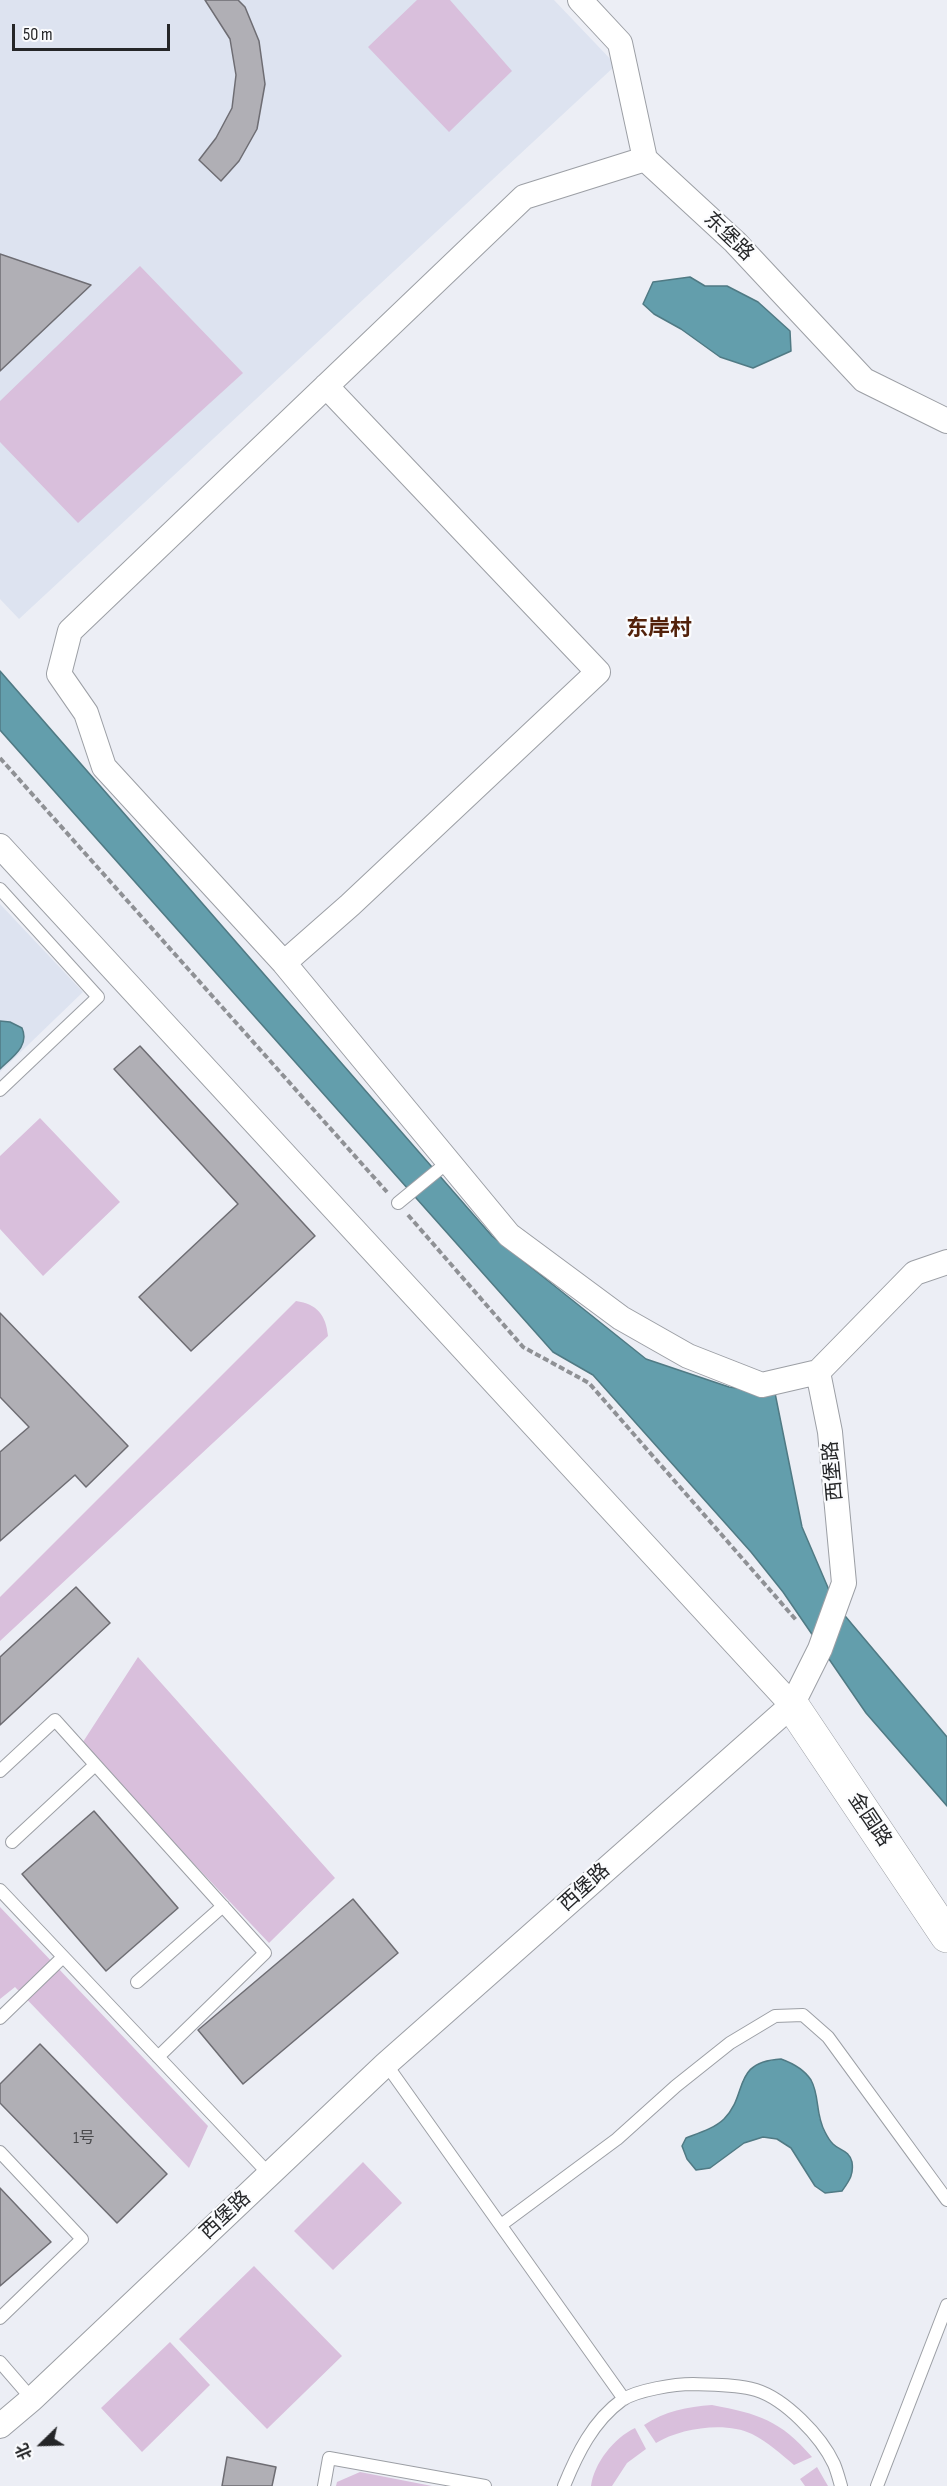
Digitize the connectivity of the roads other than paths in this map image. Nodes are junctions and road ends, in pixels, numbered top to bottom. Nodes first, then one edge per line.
1 (580, 0) edge
2 (645, 159) junction
3 (326, 386) junction
4 (947, 421) edge
5 (0, 846) edge
6 (0, 889) edge
7 (284, 963) junction
8 (0, 1090) edge
9 (448, 1162) junction
10 (398, 1203) dead end
11 (947, 1262) edge
12 (818, 1372) junction
13 (792, 1705) junction
14 (95, 1765) junction
15 (0, 1771) edge
16 (12, 1842) dead end
17 (0, 1890) edge
18 (223, 1906) junction
19 (947, 1936) edge
20 (63, 1958) junction
21 (137, 1982) dead end
22 (0, 2018) edge
23 (158, 2057) junction
24 (387, 2064) junction
25 (0, 2152) edge
26 (270, 2175) junction
27 (947, 2200) edge
28 (501, 2225) junction
29 (947, 2305) edge
30 (0, 2318) edge
31 (0, 2362) edge
32 (624, 2399) junction
33 (32, 2400) junction
34 (0, 2426) edge
35 (324, 2486) edge
36 (485, 2486) edge
37 (564, 2486) edge
38 (840, 2486) edge
39 (877, 2486) edge

1 - 2 street
2 - 3 street
2 - 4 street, 东堡路
3 - 7 street
3 - 7 street
5 - 13 street
6 - 8 lane
7 - 9 street
9 - 10 lane
9 - 12 street
11 - 12 street
12 - 13 street, 西堡路
13 - 19 street, 金园路
13 - 24 street, 西堡路
14 - 15 lane
14 - 16 lane
14 - 18 lane
17 - 20 lane
18 - 21 lane
18 - 23 lane
20 - 22 lane
20 - 23 lane
23 - 26 lane
24 - 26 street, 西堡路
24 - 28 lane
25 - 30 lane
26 - 33 street, 西堡路
27 - 28 lane
28 - 32 lane
29 - 39 lane
31 - 33 lane
32 - 37 lane
32 - 38 lane
33 - 34 street, 西堡路
35 - 36 lane

